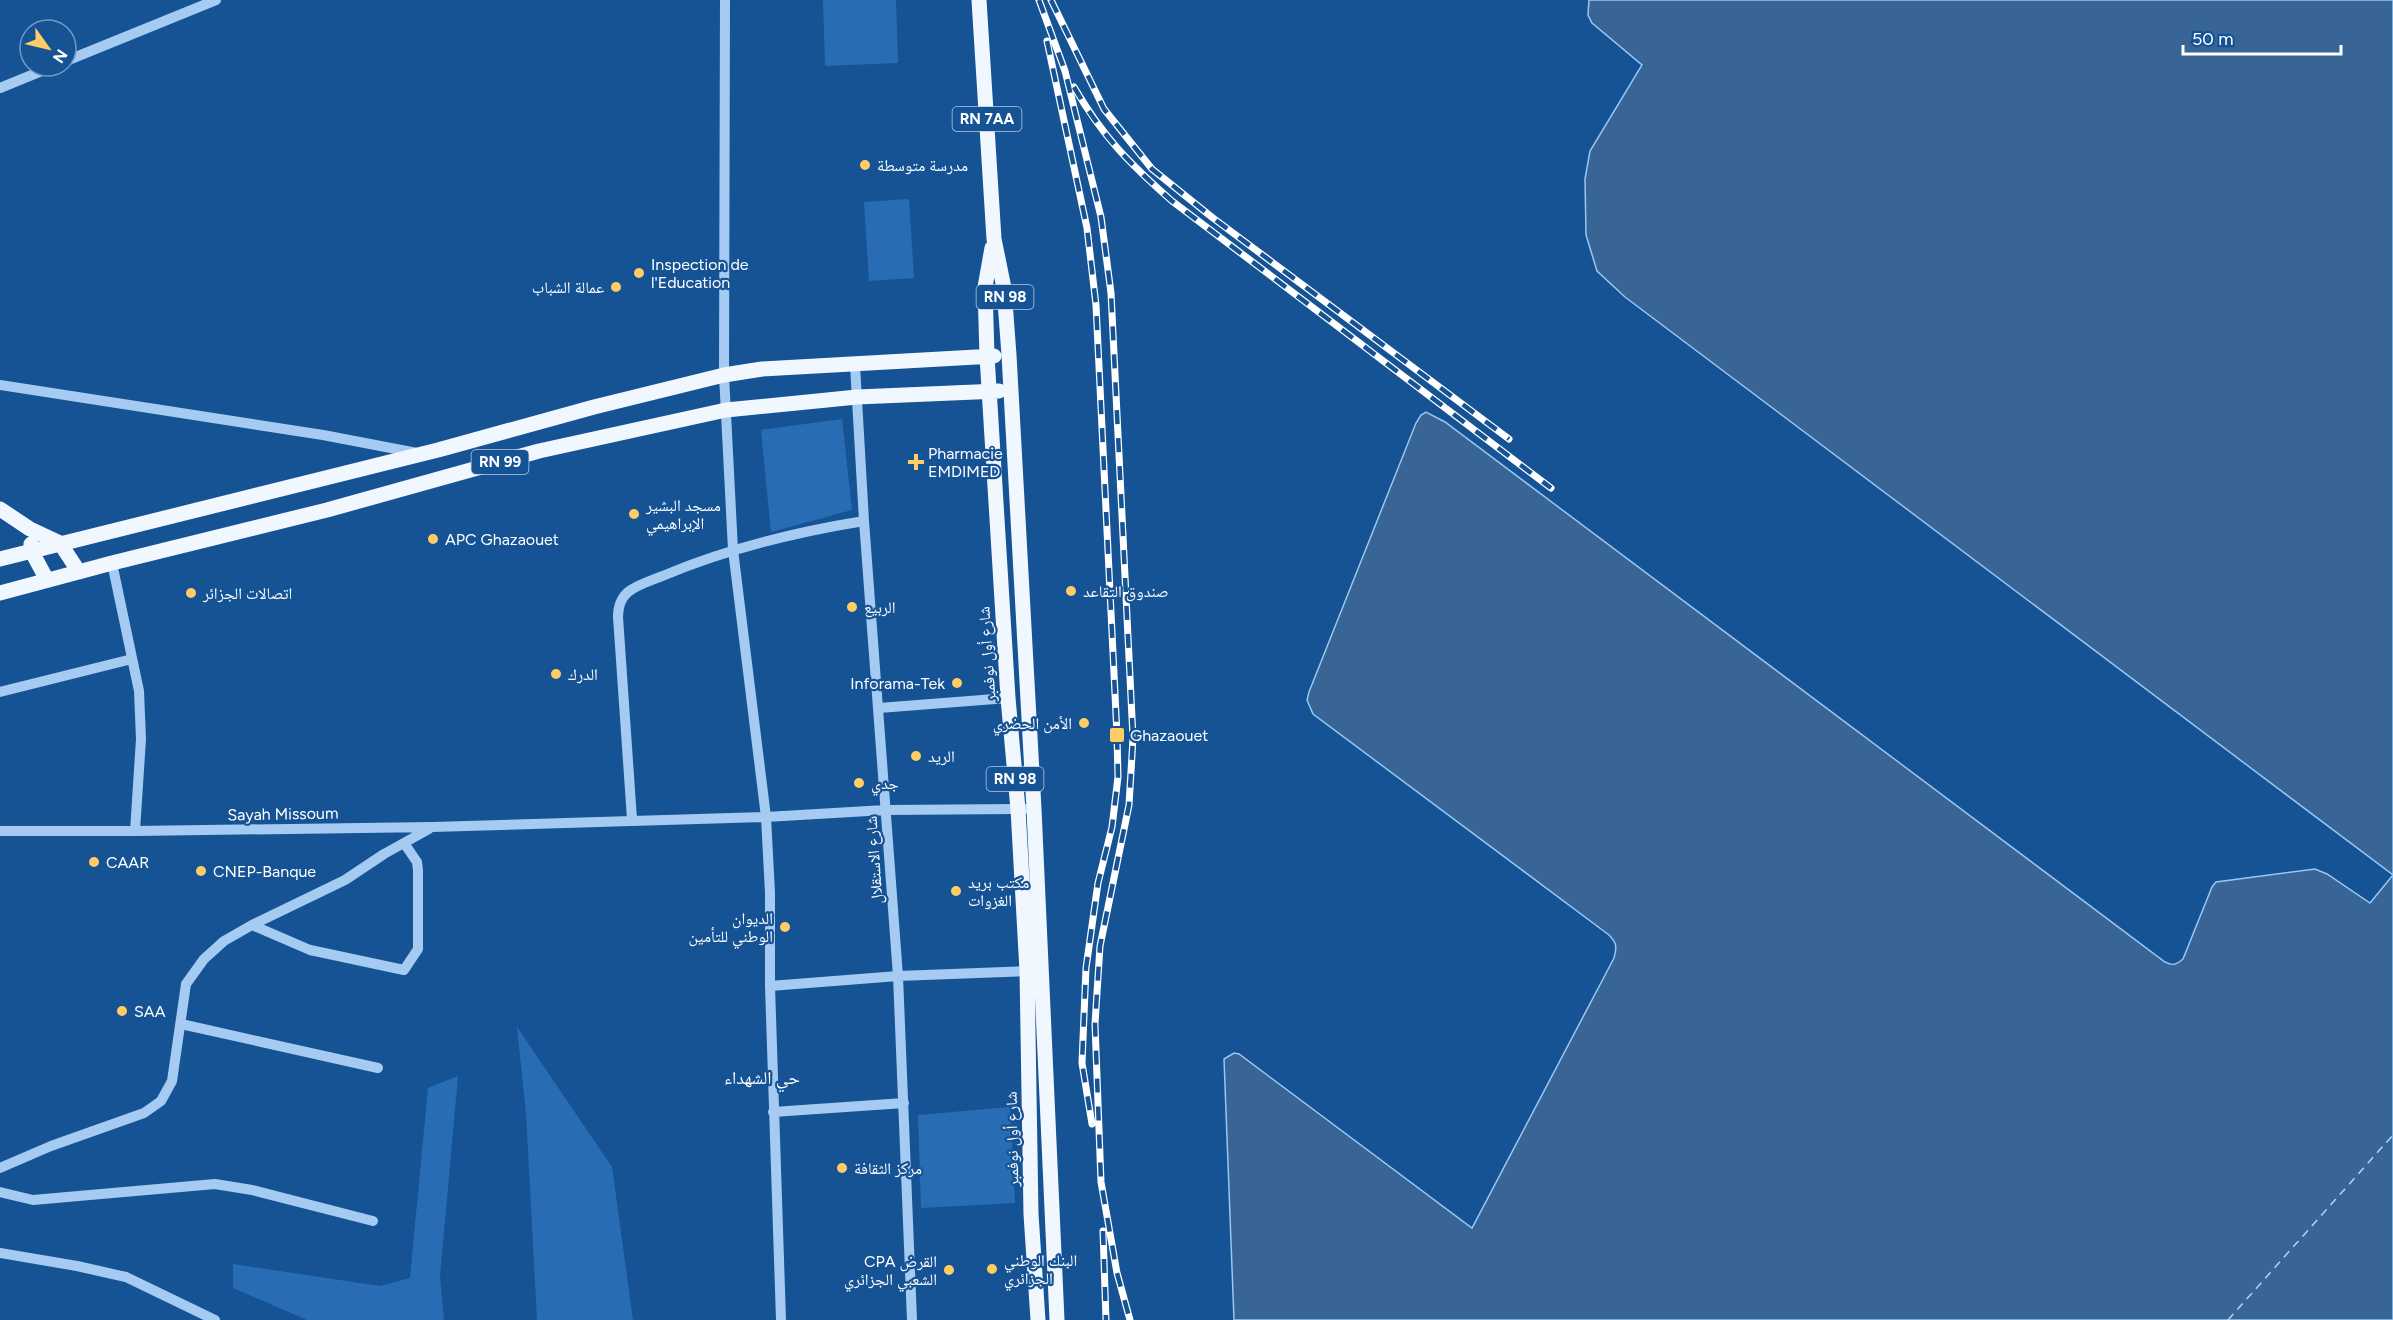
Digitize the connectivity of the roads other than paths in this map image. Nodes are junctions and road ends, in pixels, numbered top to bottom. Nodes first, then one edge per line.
1 (216, 0) edge
2 (725, 0) edge
3 (979, 0) edge
4 (78, 56) edge
5 (25, 78) edge
6 (0, 88) edge
7 (994, 239) junction
8 (1009, 355) junction
9 (987, 356) junction
10 (855, 365) junction
11 (724, 375) junction
12 (0, 385) edge
13 (1011, 391) junction
14 (988, 392) junction
15 (857, 397) junction
16 (726, 410) junction
17 (420, 453) junction
18 (0, 509) edge
19 (864, 521) junction
20 (30, 529) junction
21 (60, 543) junction
22 (733, 550) junction
23 (32, 552) junction
24 (0, 559) edge
25 (112, 562) junction
26 (79, 572) junction
27 (47, 580) junction
28 (0, 593) edge
29 (132, 659) junction
30 (0, 692) edge
31 (1008, 698) junction
32 (879, 708) junction
33 (1018, 809) junction
34 (1034, 809) junction
35 (885, 810) junction
36 (766, 817) junction
37 (632, 819) junction
38 (432, 827) junction
39 (0, 831) edge
40 (135, 831) junction
41 (404, 843) junction
42 (252, 925) junction
43 (1034, 971) junction
44 (898, 976) junction
45 (770, 986) junction
46 (181, 1024) junction
47 (378, 1068) dead end
48 (904, 1103) junction
49 (773, 1112) junction
50 (0, 1168) edge
51 (0, 1192) edge
52 (373, 1221) dead end
53 (0, 1253) edge
54 (215, 1320) edge
55 (781, 1320) edge
56 (912, 1320) edge
57 (1038, 1320) edge
58 (1058, 1320) edge

1 - 4 street
2 - 11 street
3 - 7 main road, RN 7AA
5 - 6 street
7 - 8 main road, RN 98
7 - 9 main road, شارع أول نوفمبر / RN 98
8 - 9 main road, RN 99
8 - 13 main road, RN 98
9 - 10 main road, RN 99
9 - 14 main road, شارع أول نوفمبر / RN 98
10 - 11 main road, RN 99
10 - 15 street, شارع الاستقلال
11 - 16 street
11 - 17 main road, RN 99
12 - 17 street
13 - 14 main road, RN 99
13 - 34 main road, شارع أول نوفمبر / RN 98
14 - 15 main road, RN 99
14 - 31 main road, شارع أول نوفمبر / RN 98
15 - 16 main road, RN 99
15 - 19 street, شارع الاستقلال
16 - 22 street
16 - 25 main road, RN 99
17 - 21 main road, RN 99
18 - 20 main road
19 - 22 street
19 - 32 street, شارع الاستقلال
20 - 21 main road
20 - 23 main road
21 - 23 main road, RN 99
21 - 26 main road
22 - 36 street
22 - 37 street
23 - 24 main road, RN 99
23 - 27 main road
25 - 26 main road, RN 99
25 - 29 street
26 - 27 main road, RN 99
27 - 28 main road, RN 99
29 - 30 street
29 - 40 street
31 - 32 street
31 - 33 main road, شارع أول نوفمبر / RN 98
32 - 35 street, شارع الاستقلال
33 - 34 street, Sayah Missoum
33 - 35 street, Sayah Missoum
33 - 43 main road, شارع أول نوفمبر / RN 98
34 - 43 main road, شارع أول نوفمبر / RN 98
35 - 36 street, Sayah Missoum
35 - 44 street, شارع الاستقلال
36 - 37 street, Sayah Missoum
36 - 45 street
37 - 38 street, Sayah Missoum
38 - 40 street, Sayah Missoum
38 - 41 street
39 - 40 street, Sayah Missoum
41 - 42 street
41 - 42 street
42 - 46 street
43 - 44 street
43 - 57 main road, شارع أول نوفمبر / RN 98
43 - 58 main road, شارع أول نوفمبر / RN 98
44 - 45 street
44 - 48 street, شارع الاستقلال
45 - 49 street
46 - 47 street
46 - 50 street
48 - 49 street
48 - 56 street, شارع الاستقلال
49 - 55 street
51 - 52 street
53 - 54 street

